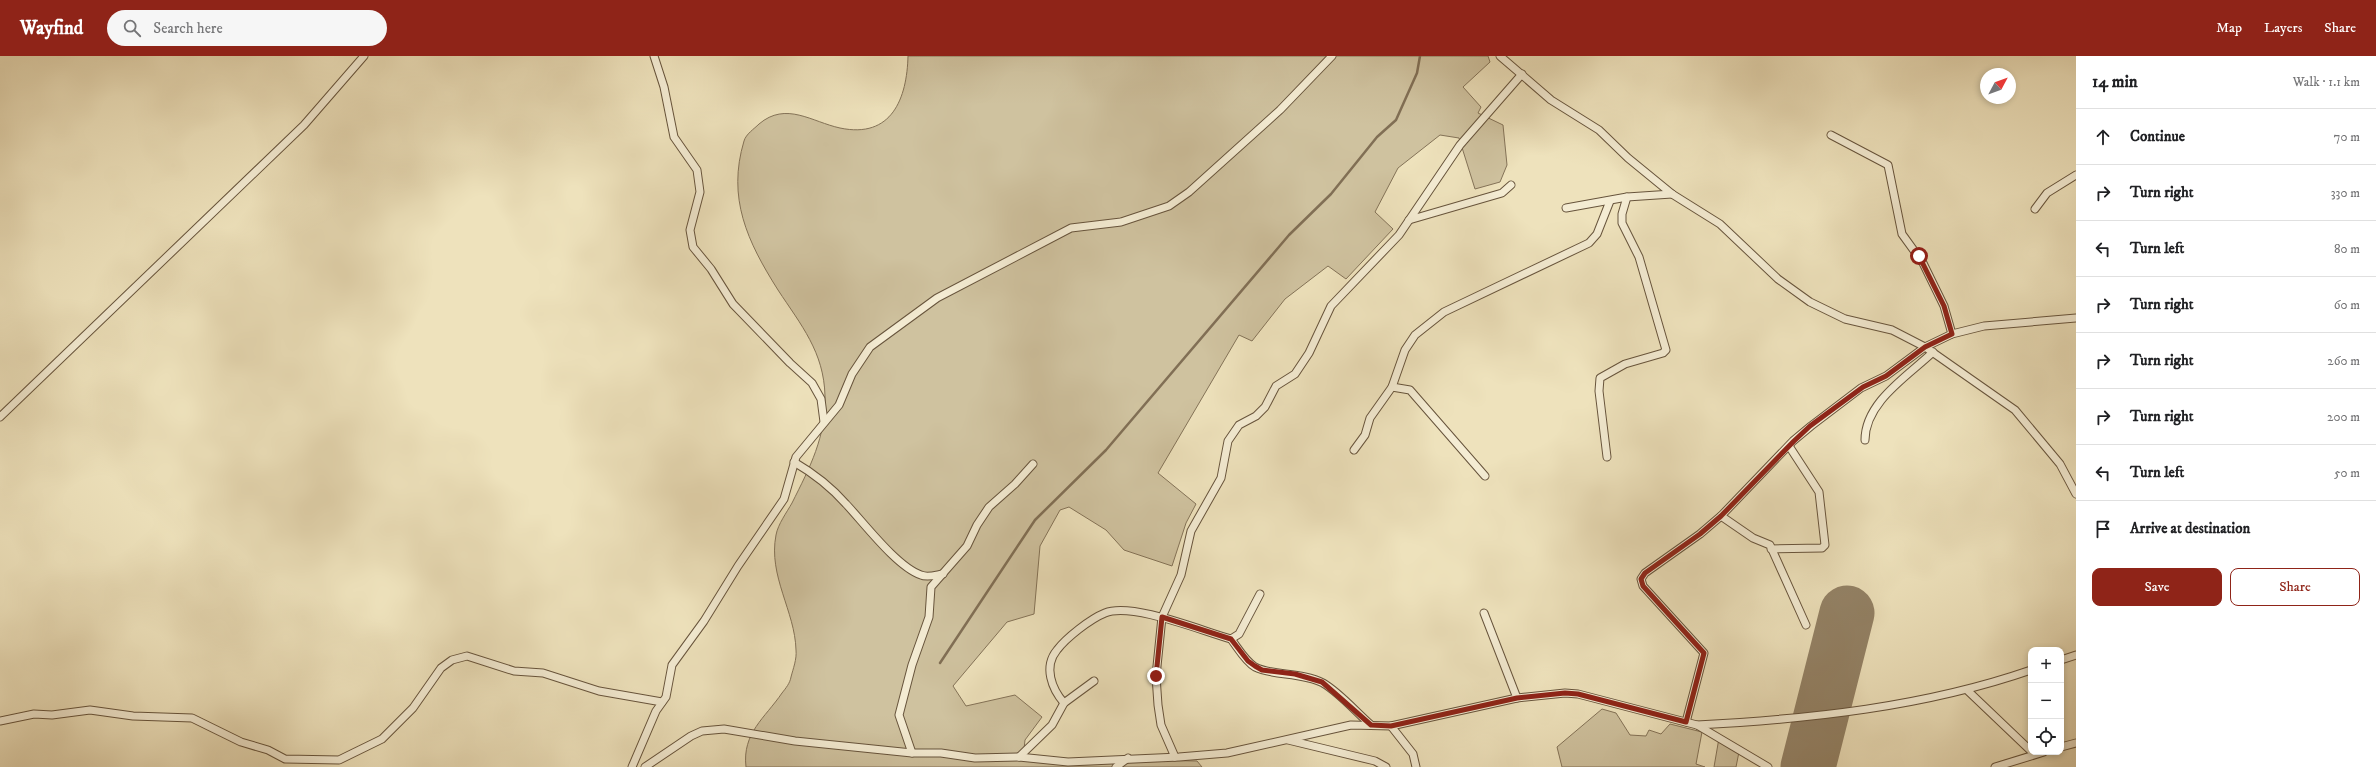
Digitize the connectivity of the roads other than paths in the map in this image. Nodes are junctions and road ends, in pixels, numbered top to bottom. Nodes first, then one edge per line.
1 (364, 56) edge
2 (654, 56) edge
3 (1332, 56) edge
4 (1500, 56) edge
5 (1522, 74) junction
6 (1831, 135) dead end
7 (2076, 175) edge
8 (1511, 185) dead end
9 (1672, 194) junction
10 (1627, 197) junction
11 (1610, 201) junction
12 (1566, 208) dead end
13 (2035, 209) dead end
14 (1409, 220) junction
15 (2076, 318) edge
16 (1952, 334) junction
17 (1925, 347) junction
18 (1933, 352) junction
19 (1392, 387) junction
20 (0, 417) edge
21 (824, 422) junction
22 (1865, 440) dead end
23 (1789, 446) junction
24 (1354, 450) dead end
25 (1607, 457) dead end
26 (794, 462) junction
27 (1033, 464) dead end
28 (1485, 476) dead end
29 (2076, 494) edge
30 (1721, 516) junction
31 (1771, 549) junction
32 (943, 574) junction
33 (1260, 594) dead end
34 (1484, 613) dead end
35 (1162, 617) junction
36 (1806, 625) dead end
37 (1231, 639) junction
38 (2076, 655) edge
39 (2064, 659) edge
40 (2028, 671) edge
41 (1094, 681) dead end
42 (1967, 690) junction
43 (1517, 698) junction
44 (662, 702) junction
45 (1064, 703) junction
46 (0, 721) edge
47 (1686, 722) junction
48 (1371, 725) junction
49 (1697, 725) junction
50 (1391, 726) junction
51 (1285, 740) junction
52 (2076, 743) edge
53 (2064, 746) edge
54 (2028, 748) edge
55 (912, 753) junction
56 (2028, 755) edge
57 (1019, 757) junction
58 (1175, 757) junction
59 (1128, 758) junction
60 (632, 767) edge
61 (645, 767) edge
62 (1116, 767) edge
63 (1386, 767) edge
64 (1416, 767) edge
65 (1768, 767) edge
66 (1994, 767) edge

1 - 20 street
2 - 21 street
3 - 21 street
4 - 5 street
5 - 9 street
5 - 14 street
6 - 16 street
7 - 13 street
8 - 14 street
9 - 10 street
9 - 17 street
10 - 11 street
10 - 25 street
11 - 12 street
11 - 19 street
14 - 35 street
15 - 16 street
16 - 17 street
17 - 18 street
17 - 23 street
18 - 22 street
18 - 29 street
19 - 24 street
19 - 28 street
21 - 26 street
23 - 30 street
23 - 31 street
26 - 32 street
26 - 44 street
27 - 32 street
30 - 31 street
30 - 47 street
31 - 36 street
32 - 55 street
33 - 37 street
34 - 43 street
35 - 37 street
35 - 45 street
35 - 58 street
37 - 48 street
38 - 39 street
40 - 42 street
41 - 45 street
42 - 49 street
42 - 54 street
43 - 47 street
43 - 50 street
44 - 46 street
44 - 60 street
45 - 57 street
47 - 49 street
48 - 50 street
48 - 51 street
49 - 65 street
50 - 64 street
51 - 58 street
51 - 63 street
52 - 53 street
55 - 57 street
55 - 61 street
56 - 66 street
57 - 59 street
58 - 59 street
59 - 62 street

